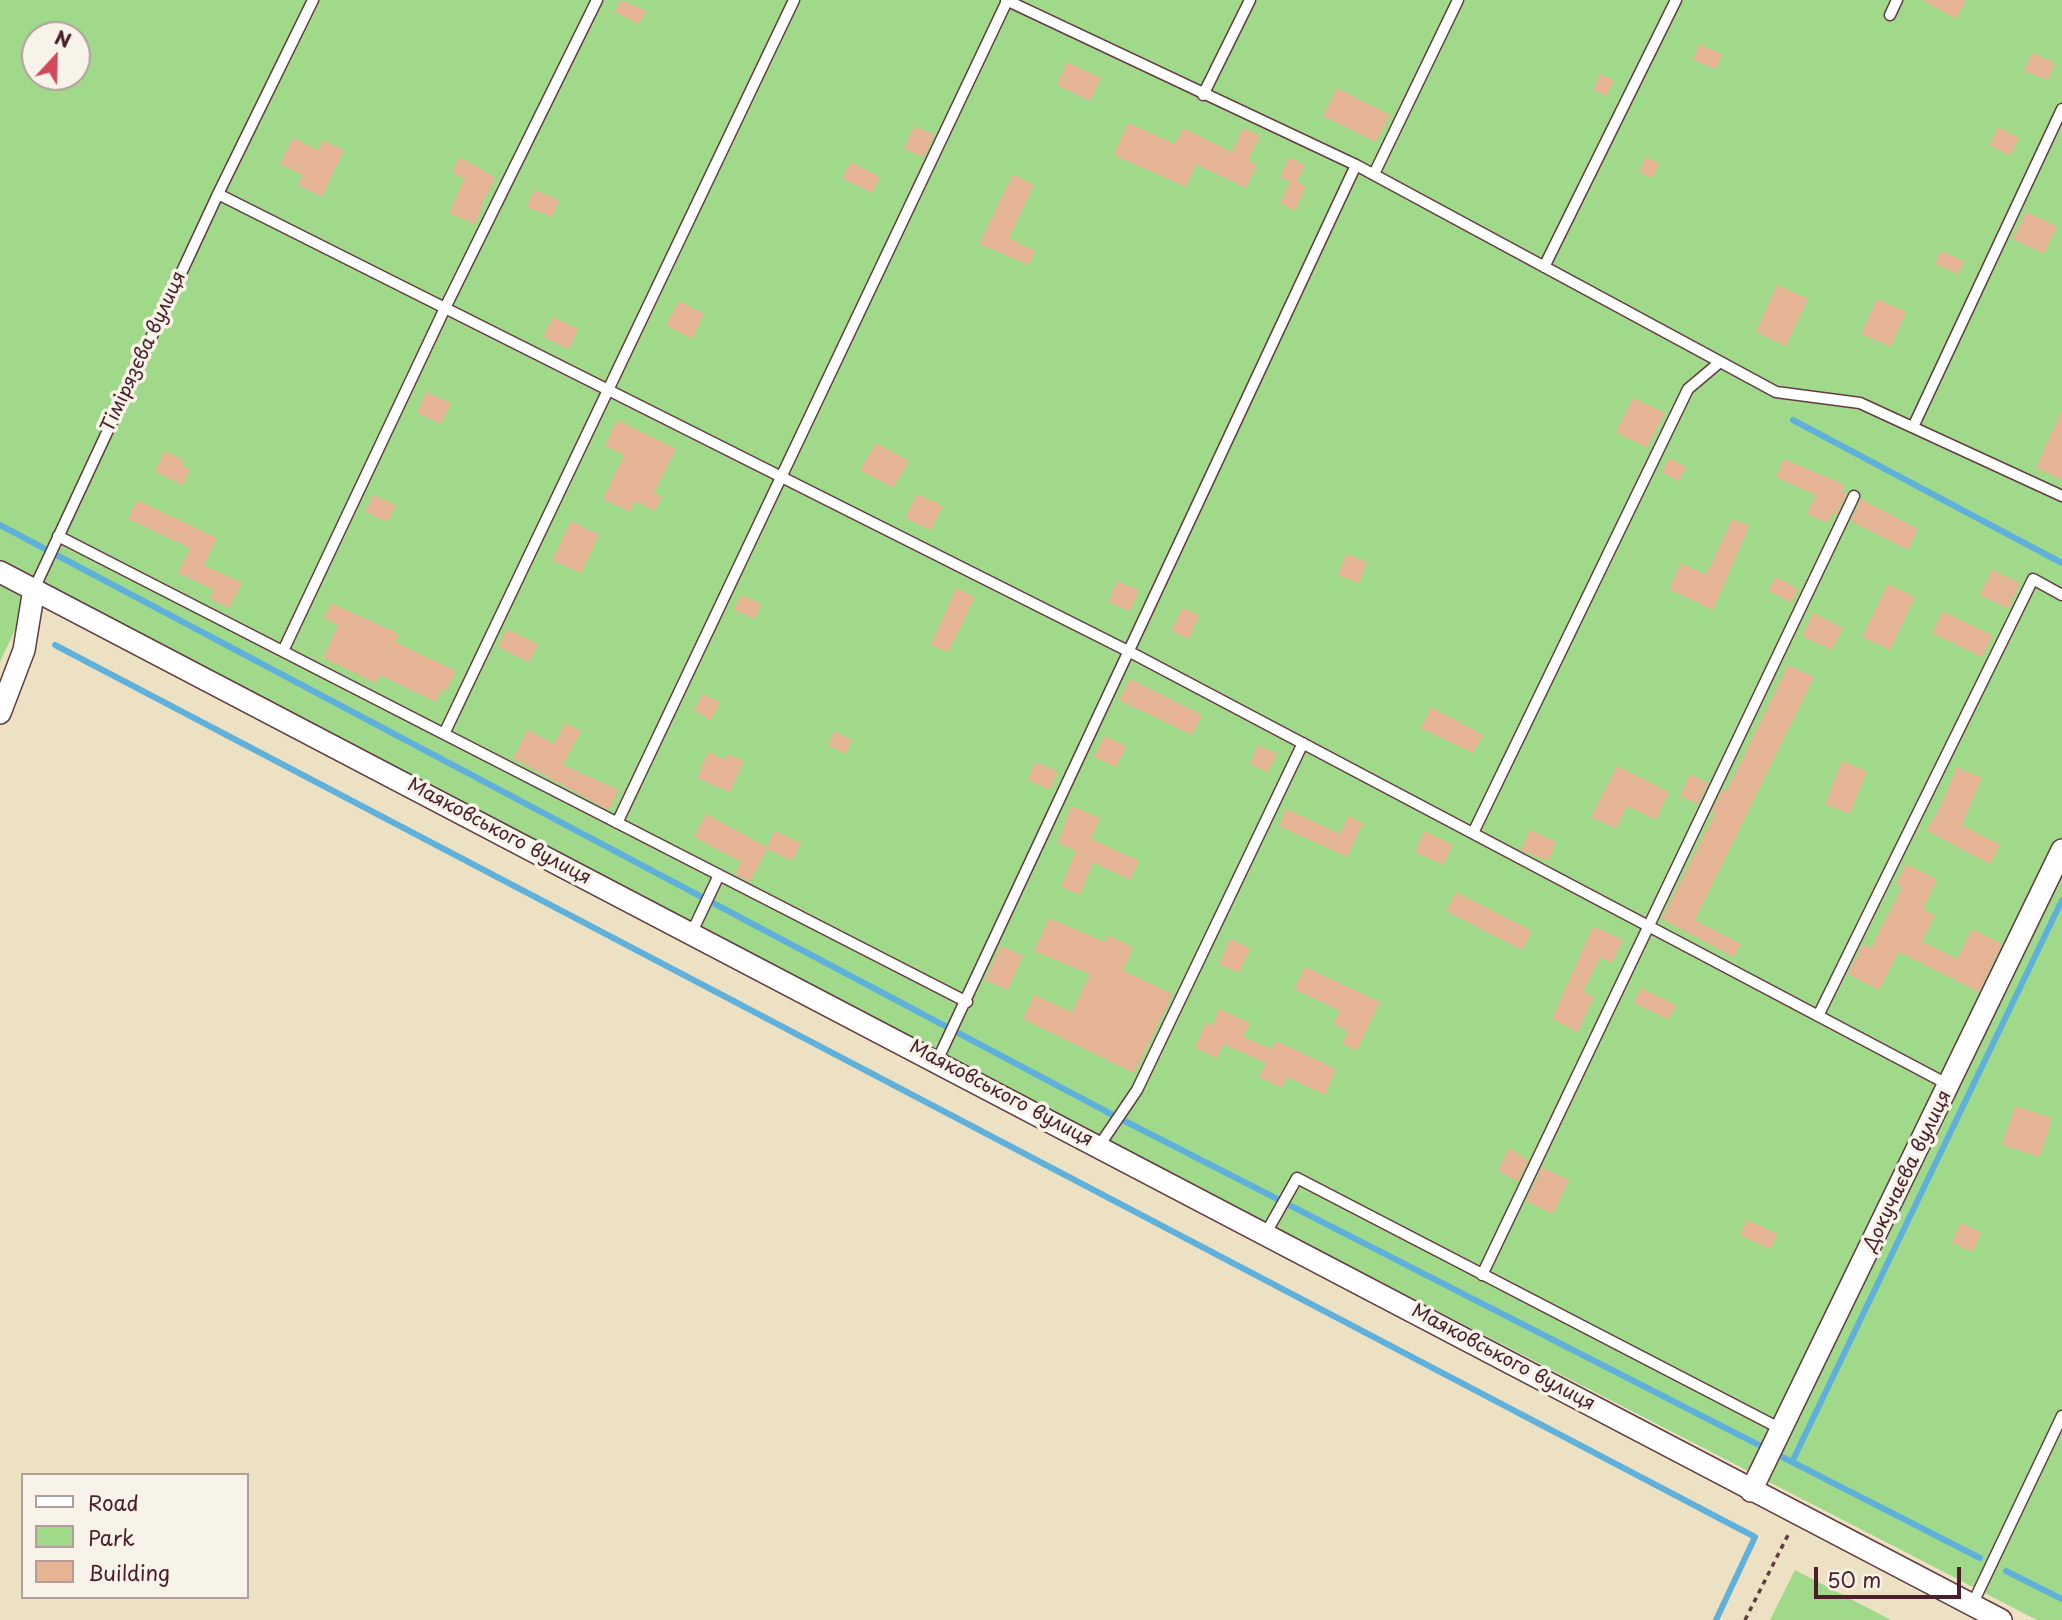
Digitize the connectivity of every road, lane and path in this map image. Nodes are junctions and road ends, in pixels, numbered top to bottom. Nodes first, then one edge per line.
1 (313, 0) edge
2 (597, 0) edge
3 (794, 0) edge
4 (1006, 0) edge
5 (1250, 0) edge
6 (1458, 0) edge
7 (1676, 0) edge
8 (1897, 0) edge
9 (1890, 15) dead end
10 (1203, 95) junction
11 (2062, 109) edge
12 (1356, 164) junction
13 (1374, 174) junction
14 (218, 194) junction
15 (1544, 267) junction
16 (445, 308) junction
17 (1720, 362) junction
18 (607, 389) junction
19 (1913, 427) junction
20 (782, 477) junction
21 (1854, 496) dead end
22 (2062, 496) edge
23 (58, 536) junction
24 (0, 572) edge
25 (34, 589) junction
26 (2062, 595) edge
27 (283, 651) junction
28 (1130, 652) junction
29 (0, 713) edge
30 (444, 734) junction
31 (1303, 743) junction
32 (617, 823) junction
33 (1473, 833) junction
34 (2062, 850) edge
35 (719, 875) junction
36 (1647, 926) junction
37 (692, 932) junction
38 (967, 1002) junction
39 (1818, 1016) junction
40 (937, 1060) junction
41 (1950, 1086) junction
42 (1099, 1146) junction
43 (1270, 1225) junction
44 (1482, 1275) junction
45 (2062, 1416) edge
46 (1781, 1434) junction
47 (1751, 1491) junction
48 (1797, 1516) junction
49 (1972, 1605) junction
50 (1745, 1620) edge
51 (2001, 1620) edge

1 - 14 lane, Тімірязєва вулиця
2 - 16 lane
3 - 18 lane
4 - 10 lane
4 - 20 lane
5 - 10 lane
6 - 13 lane
7 - 15 lane
8 - 9 lane
10 - 12 lane
11 - 19 lane
12 - 13 lane
12 - 28 lane
13 - 15 lane
14 - 16 lane
14 - 23 lane, Тімірязєва вулиця
15 - 17 lane
16 - 18 lane
16 - 27 lane
17 - 19 lane
17 - 33 lane
18 - 20 lane
18 - 30 lane
19 - 22 lane
20 - 28 lane
20 - 32 lane
21 - 36 lane
23 - 25 lane, Тімірязєва вулиця
23 - 27 lane
24 - 25 street, Маяковського вулиця
25 - 29 street, Тімірязєва вулиця
25 - 37 street, Маяковського вулиця
26 - 39 lane
27 - 30 lane
28 - 31 lane
28 - 38 lane
30 - 32 lane
31 - 33 lane
31 - 42 lane
32 - 35 lane
33 - 36 lane
34 - 41 street, Докучаєва вулиця
35 - 37 lane
35 - 38 lane
36 - 39 lane
36 - 44 lane
37 - 40 street, Маяковського вулиця
38 - 40 lane
39 - 41 lane
40 - 42 street, Маяковського вулиця
41 - 46 street, Докучаєва вулиця
42 - 43 street, Маяковського вулиця
43 - 44 lane
43 - 47 street, Маяковського вулиця
44 - 46 lane
45 - 49 lane
46 - 47 street, Докучаєва вулиця
47 - 48 street, Маяковського вулиця
48 - 49 street, Маяковського вулиця
48 - 50 path
49 - 51 street, Маяковського вулиця

